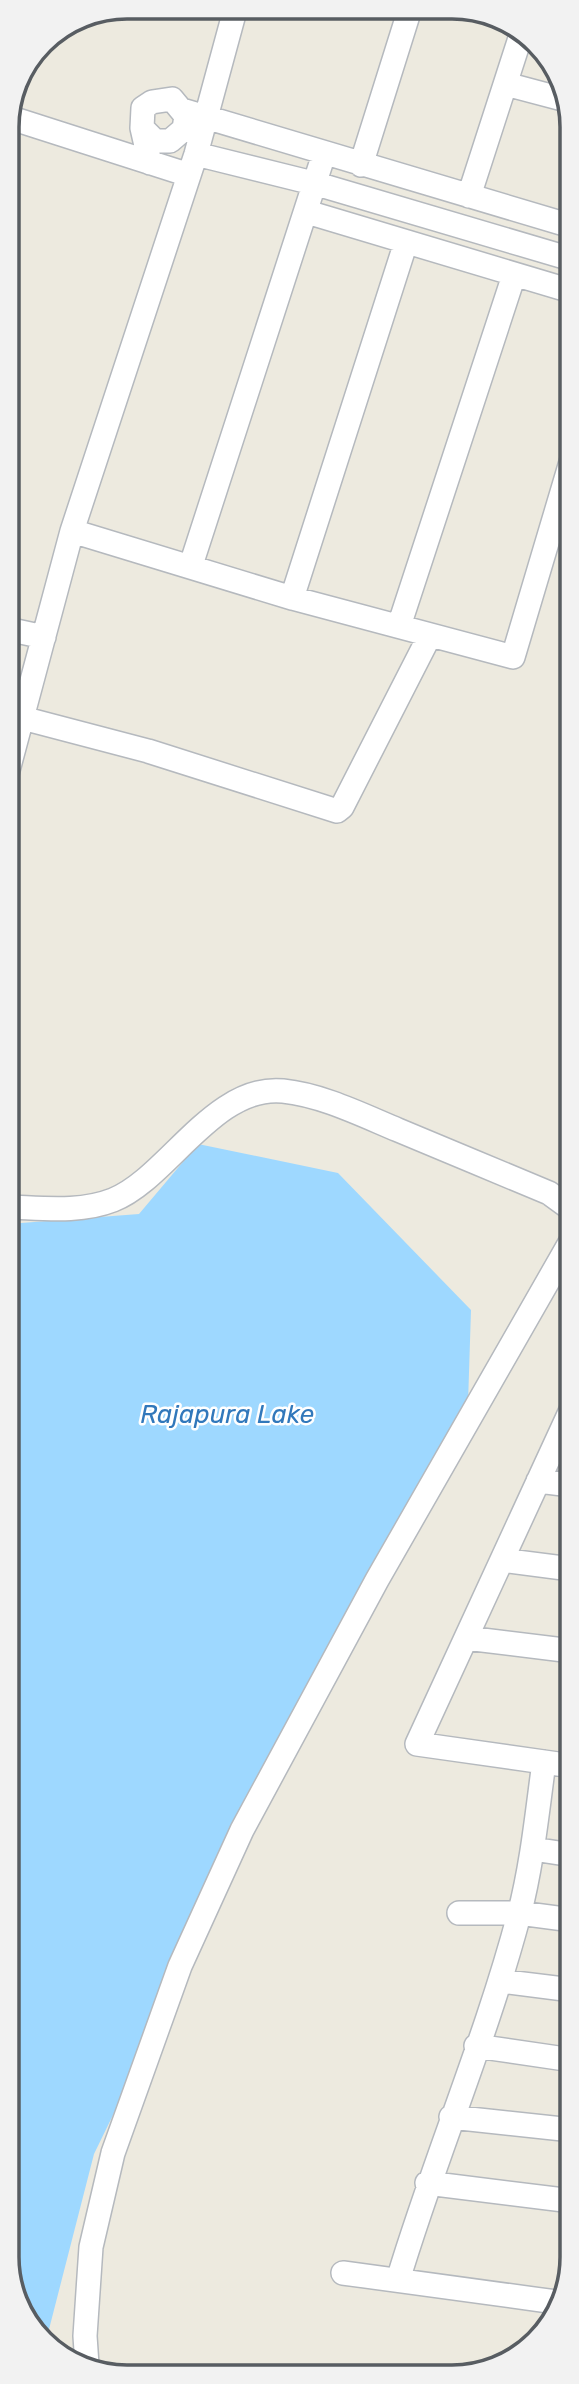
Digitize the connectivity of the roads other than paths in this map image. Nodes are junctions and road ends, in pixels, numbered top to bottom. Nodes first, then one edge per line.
1 (233, 19) edge
2 (407, 19) edge
3 (518, 43) edge
4 (506, 84) junction
5 (555, 97) edge
6 (182, 110) junction
7 (205, 118) junction
8 (19, 121) edge
9 (142, 128) junction
10 (324, 154) junction
11 (150, 163) junction
12 (192, 164) junction
13 (361, 165) junction
14 (317, 184) junction
15 (469, 196) junction
16 (307, 212) junction
17 (560, 223) edge
18 (406, 242) junction
19 (560, 256) edge
20 (514, 275) junction
21 (560, 288) edge
22 (560, 499) edge
23 (72, 531) junction
24 (191, 565) junction
25 (292, 598) junction
26 (399, 626) junction
27 (19, 631) edge
28 (430, 635) junction
29 (44, 637) junction
30 (19, 705) edge
31 (19, 717) edge
32 (560, 1202) edge
33 (19, 1207) edge
34 (560, 1260) edge
35 (560, 1434) edge
36 (538, 1481) junction
37 (560, 1484) edge
38 (502, 1560) junction
39 (560, 1567) edge
40 (466, 1638) junction
41 (560, 1650) edge
42 (544, 1762) junction
43 (560, 1764) edge
44 (533, 1849) junction
45 (560, 1853) edge
46 (459, 1913) dead end
47 (519, 1913) junction
48 (560, 1918) edge
49 (500, 1981) junction
50 (560, 1988) edge
51 (476, 2046) junction
52 (560, 2058) edge
53 (451, 2117) junction
54 (560, 2129) edge
55 (427, 2183) junction
56 (560, 2200) edge
57 (343, 2273) dead end
58 (398, 2280) junction
59 (550, 2301) edge
60 (86, 2357) edge

1 - 7 street
2 - 13 street
3 - 4 street
4 - 5 street
4 - 15 street
6 - 7 street
6 - 9 street
6 - 9 street
7 - 10 street
7 - 12 street
8 - 11 street
9 - 11 street
10 - 13 street
10 - 14 street
11 - 12 street
12 - 14 street
12 - 23 street
13 - 15 street
14 - 16 street
14 - 19 street
15 - 17 street
16 - 18 street
16 - 24 street
18 - 20 street
18 - 25 street
20 - 21 street
20 - 26 street
22 - 28 street
23 - 24 street
23 - 29 street
24 - 25 street
25 - 26 street
26 - 28 street
27 - 29 street
28 - 31 street
29 - 30 street
32 - 33 street
34 - 60 street
35 - 36 street
36 - 37 street
36 - 38 street
38 - 39 street
38 - 40 street
40 - 41 street
40 - 42 street
42 - 43 street
42 - 44 street
44 - 45 street
44 - 47 street
46 - 47 street
47 - 48 street
47 - 49 street
49 - 50 street
49 - 51 street
51 - 52 street
51 - 53 street
53 - 54 street
53 - 55 street
55 - 56 street
55 - 58 street
57 - 58 street
58 - 59 street

